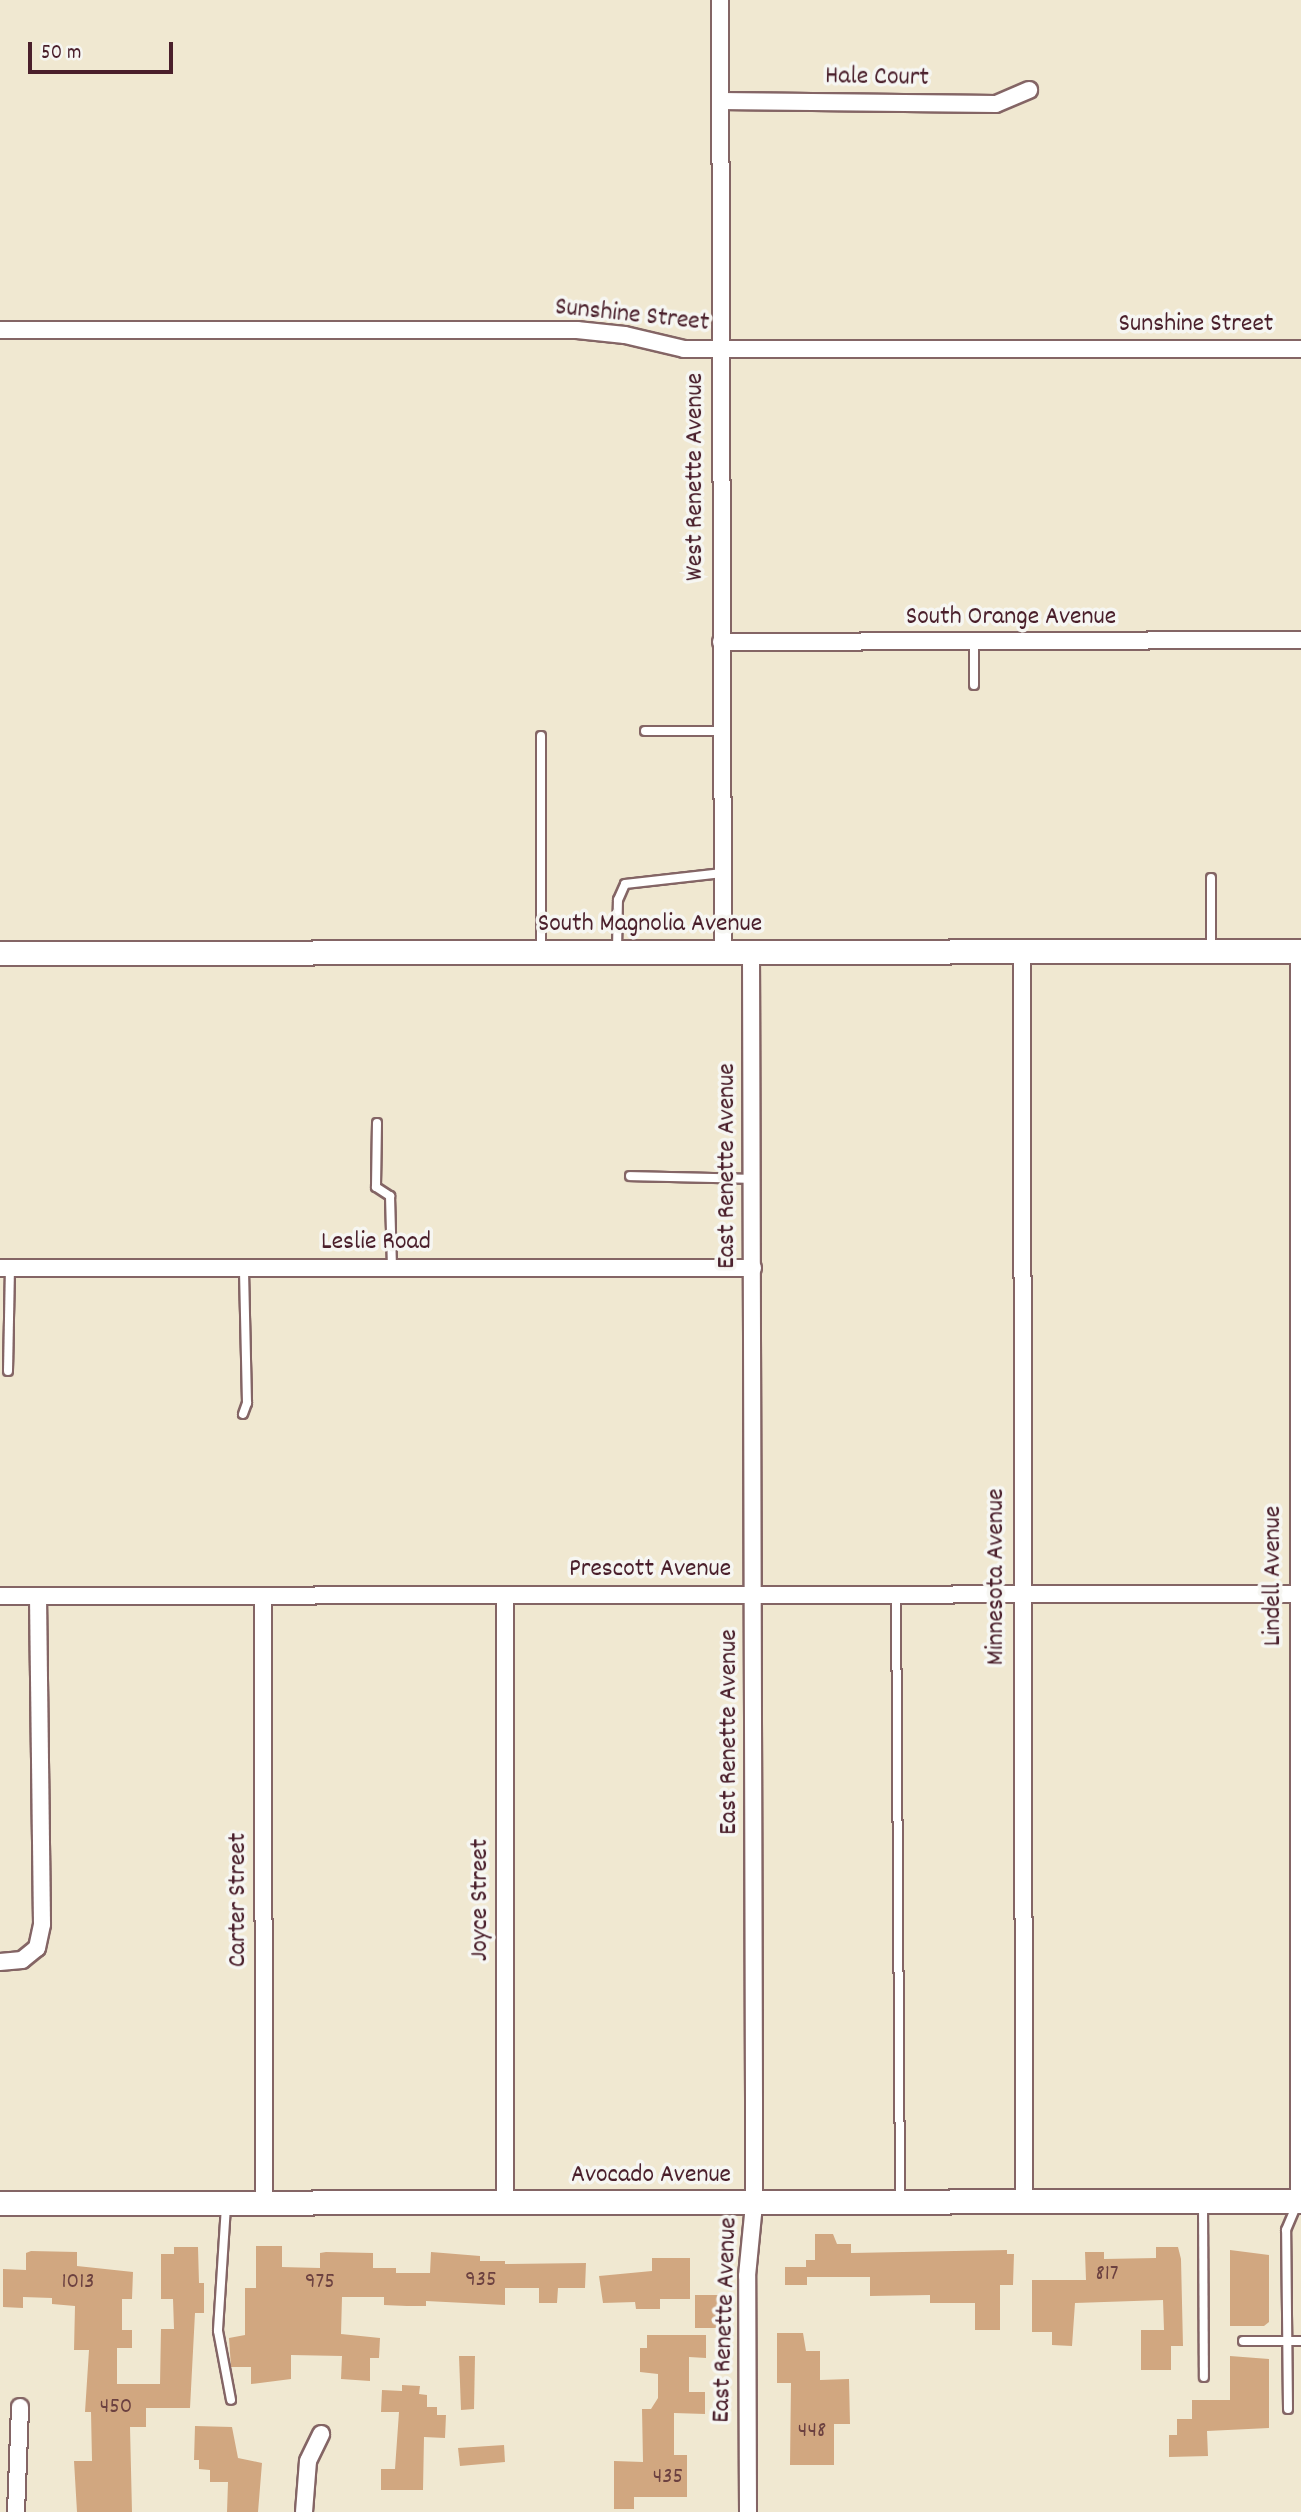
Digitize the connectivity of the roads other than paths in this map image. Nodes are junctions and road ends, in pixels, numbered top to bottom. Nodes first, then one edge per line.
1 (720, 0) edge
2 (1029, 90) dead end
3 (720, 101) junction
4 (0, 331) edge
5 (720, 349) junction
6 (1301, 349) edge
7 (1301, 640) edge
8 (721, 642) junction
9 (974, 643) junction
10 (974, 685) dead end
11 (645, 731) dead end
12 (722, 731) junction
13 (541, 736) dead end
14 (722, 873) junction
15 (1211, 878) dead end
16 (1212, 951) junction
17 (1300, 951) edge
18 (0, 953) edge
19 (541, 953) junction
20 (617, 953) junction
21 (723, 953) junction
22 (751, 953) junction
23 (1022, 953) junction
24 (377, 1123) dead end
25 (630, 1176) dead end
26 (753, 1179) junction
27 (5, 1268) edge
28 (244, 1268) junction
29 (392, 1268) junction
30 (753, 1268) junction
31 (8, 1371) dead end
32 (243, 1414) dead end
33 (1022, 1592) junction
34 (896, 1593) junction
35 (755, 1594) junction
36 (1300, 1594) edge
37 (0, 1596) edge
38 (38, 1596) junction
39 (263, 1596) junction
40 (505, 1596) junction
41 (1300, 1820) edge
42 (0, 1962) edge
43 (1024, 2202) junction
44 (1203, 2202) junction
45 (1300, 2202) edge
46 (0, 2203) edge
47 (226, 2203) junction
48 (900, 2203) junction
49 (264, 2204) junction
50 (505, 2204) junction
51 (754, 2204) junction
52 (1243, 2341) dead end
53 (1287, 2341) junction
54 (1301, 2341) edge
55 (1204, 2377) dead end
56 (231, 2400) dead end
57 (20, 2407) dead end
58 (1288, 2409) dead end
59 (321, 2434) dead end
60 (16, 2512) edge
61 (304, 2512) edge
62 (748, 2512) edge

1 - 3 street, West Renette Avenue
2 - 3 street, Hale Court
3 - 5 street, West Renette Avenue
4 - 5 street, Sunshine Street
5 - 6 street, Sunshine Street
5 - 8 street, West Renette Avenue
7 - 9 street, South Orange Avenue
8 - 9 street, South Orange Avenue
8 - 12 street, West Renette Avenue
9 - 10 lane
11 - 12 lane
12 - 14 street, West Renette Avenue
13 - 19 lane
14 - 20 lane
14 - 21 street, West Renette Avenue
15 - 16 lane
16 - 17 main road, South Magnolia Avenue
16 - 23 main road, South Magnolia Avenue
17 - 36 street, Lindell Avenue
18 - 19 main road, South Magnolia Avenue
19 - 20 main road, South Magnolia Avenue
20 - 21 main road, South Magnolia Avenue
21 - 22 main road, South Magnolia Avenue
22 - 23 main road, South Magnolia Avenue
22 - 26 street, East Renette Avenue
23 - 33 street, Minnesota Avenue
24 - 29 lane
25 - 26 lane
26 - 30 street, East Renette Avenue
27 - 28 street, Leslie Road
27 - 31 lane
28 - 29 street, Leslie Road
28 - 32 lane
29 - 30 street, Leslie Road
30 - 35 street, East Renette Avenue
33 - 34 street, Prescott Avenue
33 - 36 street, Prescott Avenue
33 - 43 street, Minnesota Avenue
34 - 35 street, Prescott Avenue
34 - 48 lane
35 - 40 street, Prescott Avenue
35 - 51 street, East Renette Avenue
36 - 41 street, Lindell Avenue
37 - 38 street, Prescott Avenue
38 - 39 street, Prescott Avenue
38 - 42 street
39 - 40 street, Prescott Avenue
39 - 49 street, Carter Street
40 - 50 street, Joyce Street
41 - 45 street, Lindell Avenue
43 - 44 main road, Avocado Avenue
43 - 48 main road, Avocado Avenue
44 - 45 main road, Avocado Avenue
44 - 55 lane
45 - 53 lane
46 - 47 main road, Avocado Avenue
47 - 49 main road, Avocado Avenue
47 - 56 lane
48 - 51 main road, Avocado Avenue
49 - 50 main road, Avocado Avenue
50 - 51 main road, Avocado Avenue
51 - 62 street, East Renette Avenue
52 - 53 lane
53 - 54 lane
53 - 58 lane
57 - 60 street
59 - 61 street

